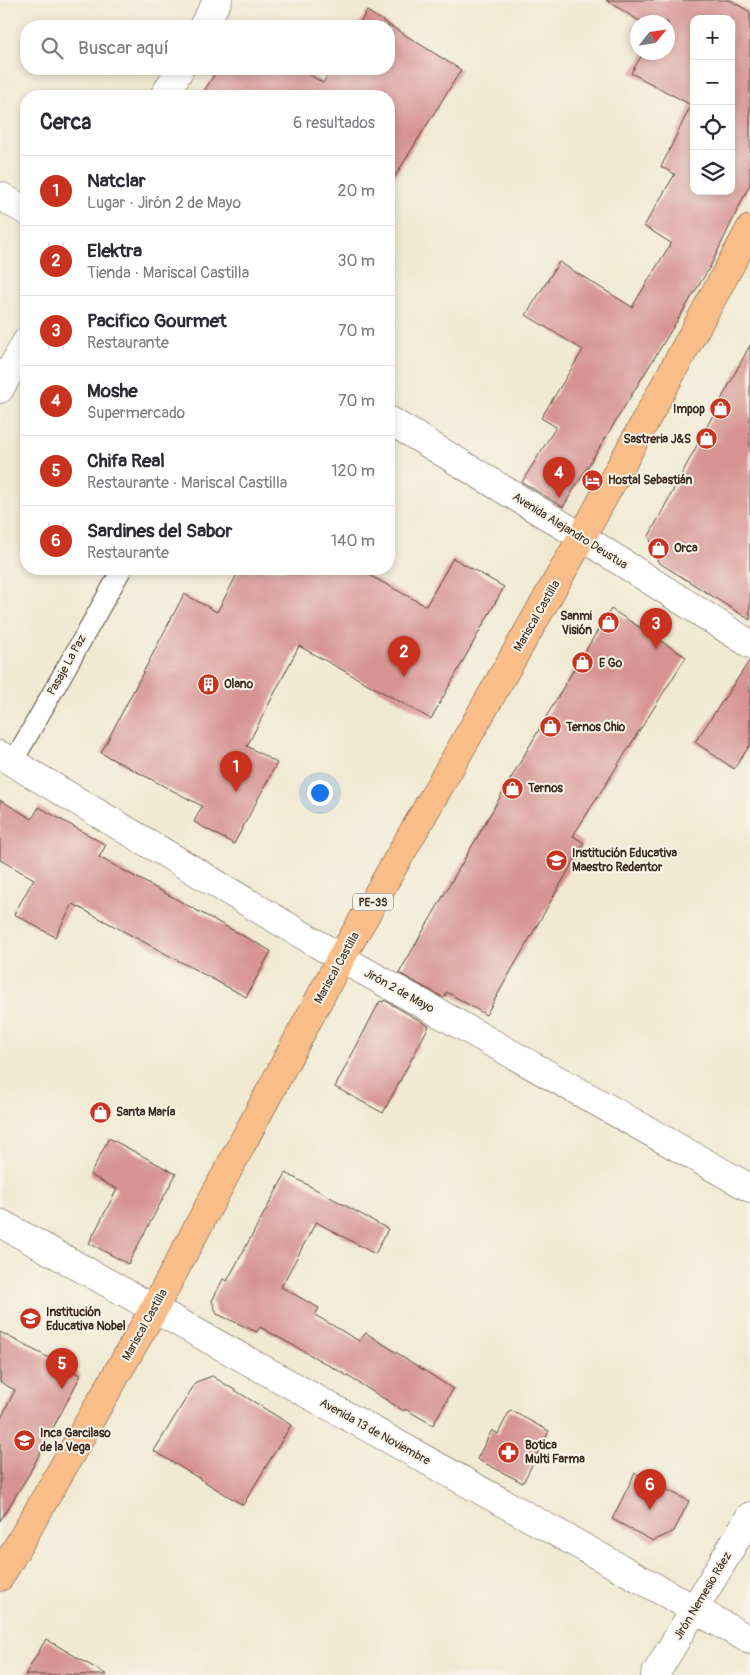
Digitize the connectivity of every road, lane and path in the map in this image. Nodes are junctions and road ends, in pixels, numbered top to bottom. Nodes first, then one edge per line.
1 (218, 0) edge
2 (207, 20) edge
3 (176, 75) edge
4 (168, 90) edge
5 (0, 196) edge
6 (20, 208) edge
7 (747, 244) edge
8 (20, 353) edge
9 (0, 389) edge
10 (395, 424) edge
11 (582, 537) junction
12 (118, 575) edge
13 (750, 644) edge
14 (6, 759) edge
15 (342, 958) junction
16 (750, 1188) edge
17 (0, 1223) edge
18 (154, 1309) junction
19 (750, 1516) edge
20 (0, 1577) edge
21 (695, 1610) junction
22 (750, 1640) edge
23 (655, 1675) edge

1 - 2 street
3 - 4 street
5 - 6 street
7 - 11 highway, Mariscal Castilla / PE-3S
8 - 9 street
10 - 11 street, Avenida Alejandro Deustua
11 - 13 street, Avenida Alejandro Deustua
11 - 15 highway, Mariscal Castilla / PE-3S
12 - 14 lane, Pasaje La Paz
14 - 15 street, Jirón 2 de Mayo
15 - 16 street, Jirón 2 de Mayo
15 - 18 highway, Mariscal Castilla / PE-3S
17 - 18 street, Avenida 13 de Noviembre
18 - 20 highway, Mariscal Castilla / PE-3S
18 - 21 street, Avenida 13 de Noviembre
19 - 21 street, Jirón Nemesio Ráez
21 - 22 street, Avenida 13 de Noviembre
21 - 23 street, Jirón Nemesio Ráez

